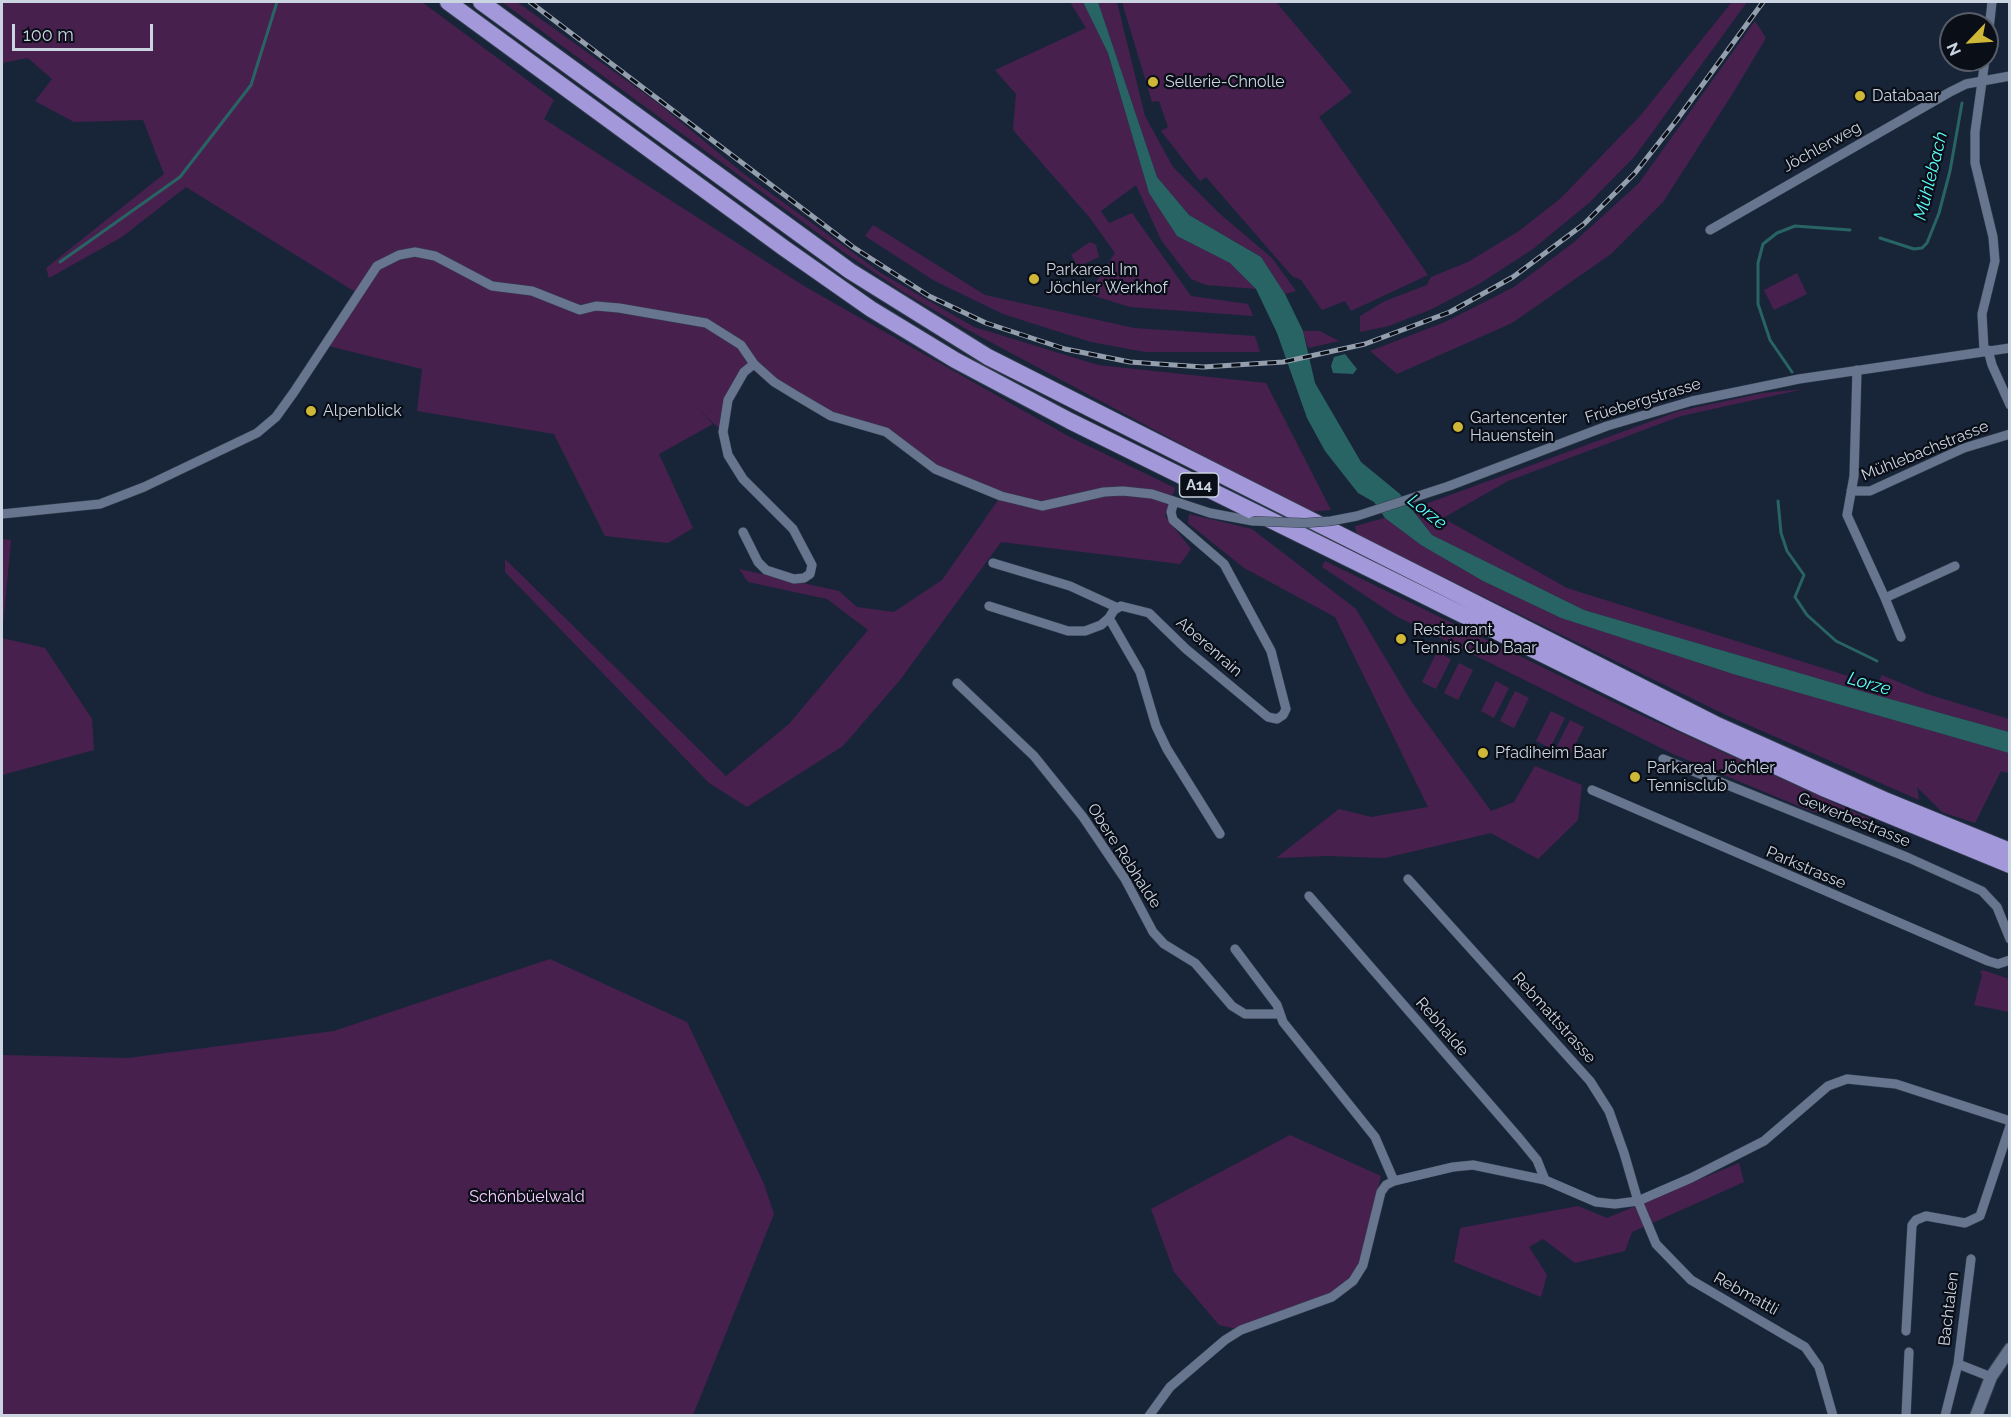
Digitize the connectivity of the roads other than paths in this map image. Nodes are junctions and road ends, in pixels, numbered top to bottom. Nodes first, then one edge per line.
1 (448, 2) edge
2 (481, 2) edge
3 (1983, 72) edge
4 (2010, 76) edge
5 (1982, 81) junction
6 (1710, 230) dead end
7 (2010, 348) edge
8 (1986, 350) junction
9 (754, 364) junction
10 (1857, 370) junction
11 (2010, 405) edge
12 (2010, 434) edge
13 (1851, 491) junction
14 (1174, 502) junction
15 (2, 514) edge
16 (743, 532) dead end
17 (993, 563) dead end
18 (1955, 566) dead end
19 (1885, 598) junction
20 (988, 606) dead end
21 (1118, 608) junction
22 (1109, 618) junction
23 (1901, 637) dead end
24 (957, 683) dead end
25 (1663, 759) dead end
26 (1592, 790) dead end
27 (1220, 834) dead end
28 (2010, 851) edge
29 (2010, 865) edge
30 (1408, 879) dead end
31 (1309, 896) dead end
32 (2010, 939) edge
33 (1235, 949) dead end
34 (2010, 960) edge
35 (1279, 1014) junction
36 (2010, 1121) edge
37 (2010, 1126) edge
38 (1545, 1180) junction
39 (1394, 1181) junction
40 (1638, 1201) junction
41 (1971, 1259) dead end
42 (1906, 1331) dead end
43 (2010, 1349) edge
44 (1909, 1352) dead end
45 (1958, 1364) junction
46 (1991, 1377) junction
47 (1149, 1416) edge
48 (1833, 1416) edge
49 (1906, 1416) edge
50 (1945, 1416) edge
51 (1977, 1416) edge

1 - 29 highway, A14
2 - 28 highway, A14
3 - 5 street
4 - 5 street, Jöchlerweg
5 - 6 street, Jöchlerweg
5 - 8 street
7 - 8 street, Früebergstrasse
8 - 10 street, Früebergstrasse
8 - 11 street
9 - 14 street, Früebergstrasse
9 - 15 street, Früebergstrasse
9 - 16 street
10 - 13 street, Mühlebachstrasse
10 - 14 street, Früebergstrasse, bridge
12 - 13 street, Mühlebachstrasse
13 - 19 street, Mühlebachstrasse
14 - 21 street, Aberenrain
17 - 21 street
18 - 19 street
19 - 23 street, Mühlebachstrasse
20 - 22 street
21 - 22 street
22 - 27 street
24 - 35 street, Obere Rebhalde
25 - 32 street, Gewerbestrasse
26 - 34 street, Parkstrasse
30 - 40 street, Rebmattstrasse
31 - 38 street, Rebhalde
33 - 35 street
35 - 39 street
36 - 40 street
37 - 42 street
38 - 39 street
38 - 40 street
39 - 47 street
40 - 48 street, Rebmattli
41 - 45 street, Bachtalen
43 - 46 street
44 - 49 street
45 - 46 street, Bachtalen
45 - 50 street, Bachtalen
46 - 51 street

